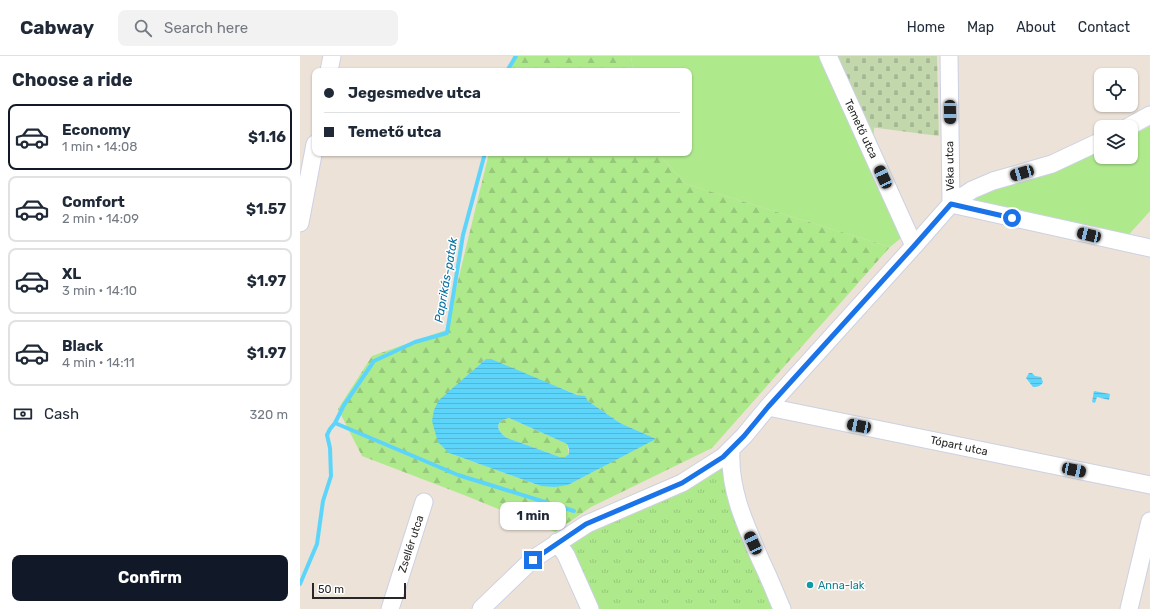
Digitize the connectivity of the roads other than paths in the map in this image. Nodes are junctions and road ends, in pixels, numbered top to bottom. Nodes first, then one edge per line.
1 (332, 56) edge
2 (828, 56) edge
3 (949, 56) edge
4 (330, 68) edge
5 (1150, 115) edge
6 (1138, 122) edge
7 (1094, 144) edge
8 (313, 156) edge
9 (951, 204) junction
10 (300, 223) edge
11 (914, 246) junction
12 (1150, 248) edge
13 (768, 407) junction
14 (731, 450) junction
15 (1150, 486) edge
16 (424, 502) dead end
17 (1150, 521) edge
18 (558, 542) junction
19 (390, 609) edge
20 (481, 609) edge
21 (590, 609) edge
22 (782, 609) edge
23 (1128, 609) edge

1 - 4 street
2 - 11 street, Temető utca
3 - 9 street, Véka utca
5 - 6 street
7 - 9 street
8 - 10 street
9 - 11 street
9 - 12 street
11 - 13 street
13 - 14 street
13 - 15 street, Tópart utca
14 - 18 street
14 - 22 street
16 - 19 street, Zsellér utca
17 - 23 street
18 - 20 street
18 - 21 street

